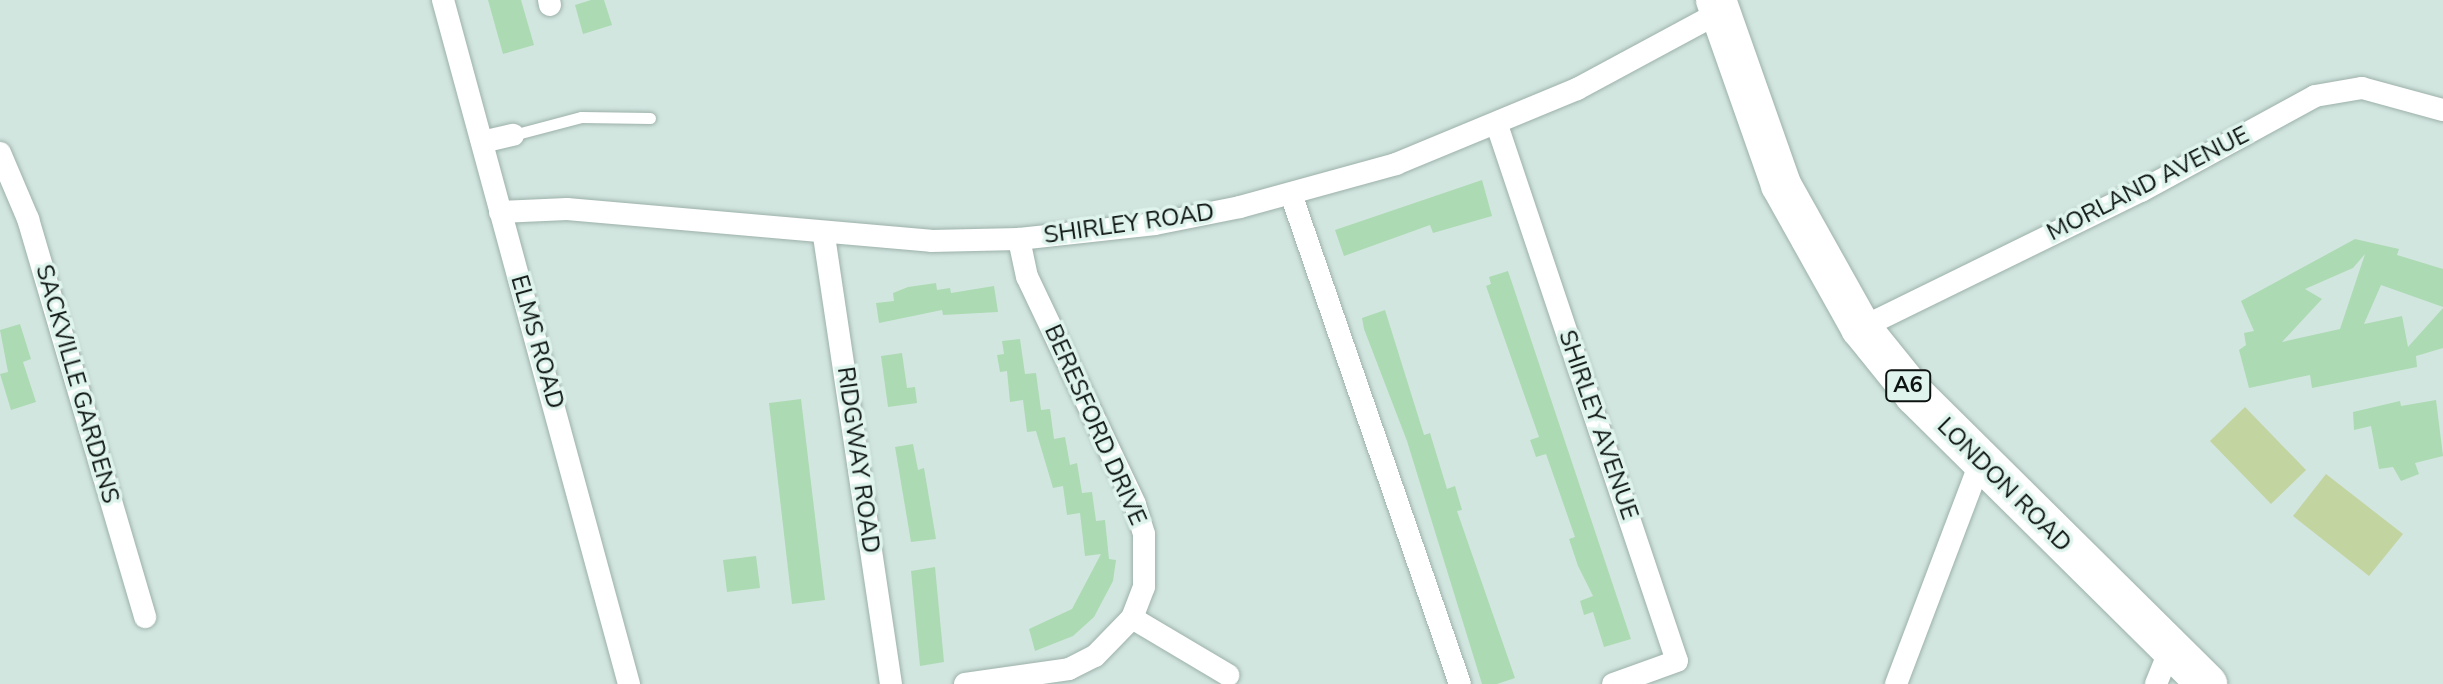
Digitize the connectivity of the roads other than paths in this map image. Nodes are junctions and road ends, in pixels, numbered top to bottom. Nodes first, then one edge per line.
1 (443, 0) edge
2 (1718, 6) edge
3 (2443, 110) edge
4 (650, 118) dead end
5 (1497, 125) junction
6 (513, 135) joint
7 (482, 142) junction
8 (0, 153) edge
9 (1291, 194) junction
10 (500, 212) junction
11 (824, 236) junction
12 (1019, 239) junction
13 (1861, 328) junction
14 (1981, 460) junction
15 (145, 617) dead end
16 (1132, 618) junction
17 (2163, 667) edge
18 (1228, 675) dead end
19 (629, 684) edge
20 (891, 684) edge
21 (965, 684) edge
22 (1460, 684) edge
23 (1613, 684) edge
24 (1896, 684) edge
25 (2207, 684) edge

1 - 7 street, ELMS ROAD
2 - 5 street, SHIRLEY ROAD
2 - 13 highway, LONDON ROAD / A6
3 - 13 street, MORLAND AVENUE
4 - 6 lane
5 - 9 street, SHIRLEY ROAD
5 - 23 street, SHIRLEY AVENUE
6 - 7 street
7 - 10 street, ELMS ROAD
8 - 15 street, SACKVILLE GARDENS
9 - 12 street, SHIRLEY ROAD
9 - 22 street
10 - 11 street, SHIRLEY ROAD
10 - 19 street, ELMS ROAD
11 - 12 street, SHIRLEY ROAD
11 - 20 street, RIDGWAY ROAD
12 - 16 street, BERESFORD DRIVE
13 - 14 highway, LONDON ROAD / A6
14 - 17 highway, LONDON ROAD / A6
14 - 24 street
16 - 18 street
16 - 21 street, BERESFORD DRIVE
17 - 25 highway, LONDON ROAD / A6

